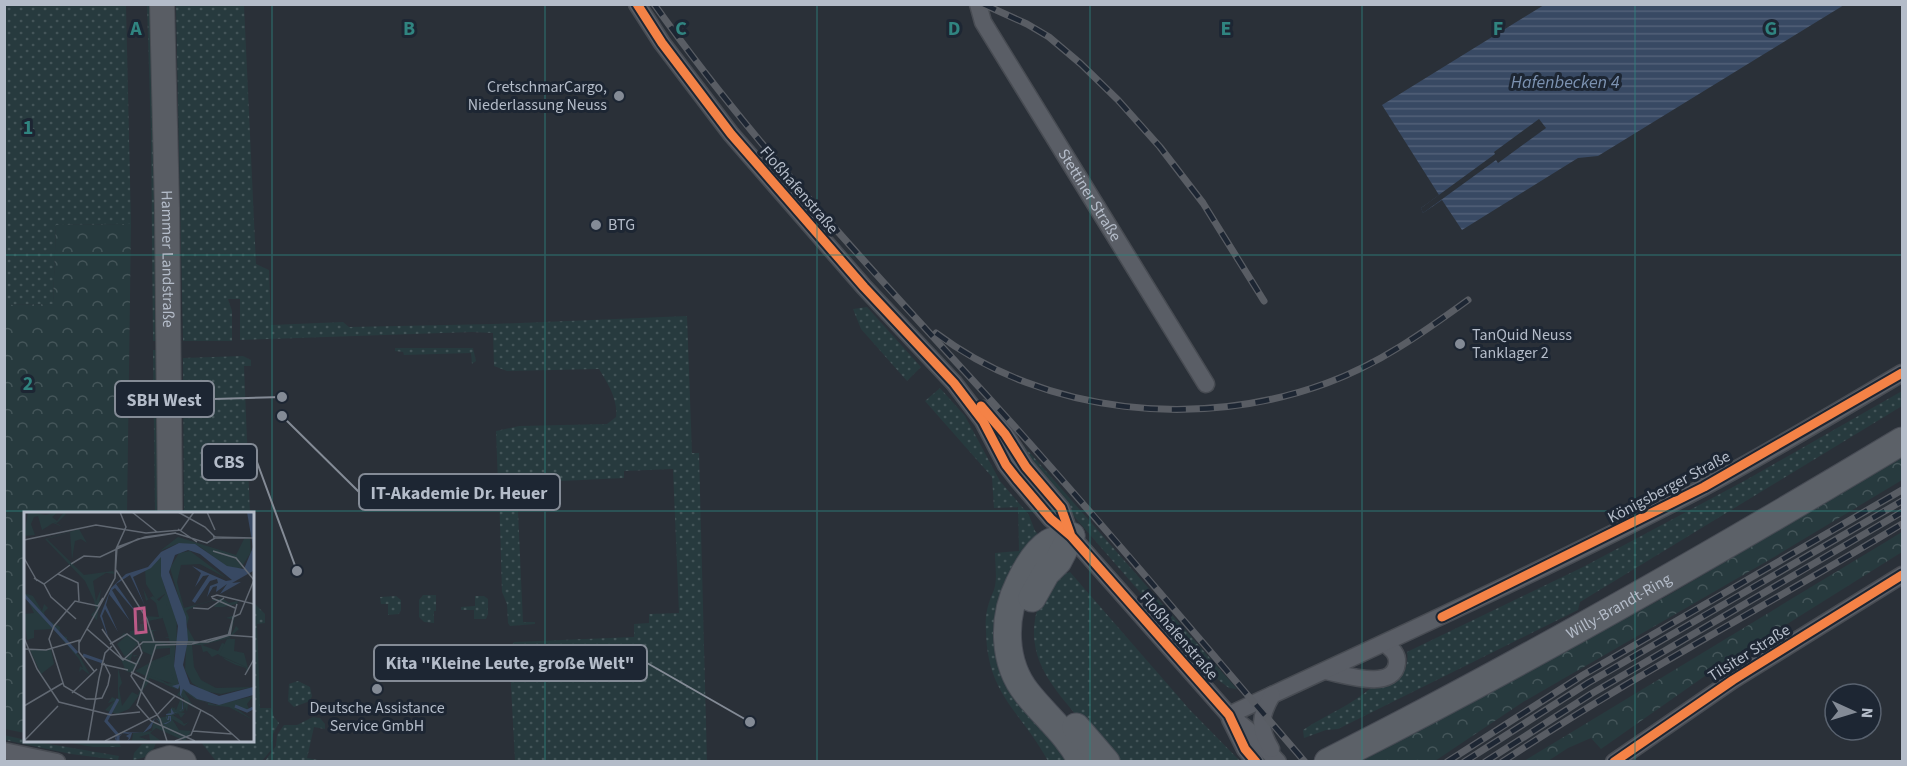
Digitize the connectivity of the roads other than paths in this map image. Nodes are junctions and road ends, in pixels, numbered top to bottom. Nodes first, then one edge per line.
1 (162, 4) edge
2 (637, 4) edge
3 (978, 4) edge
4 (1902, 373) edge
5 (1206, 384) dead end
6 (1902, 441) edge
7 (170, 512) edge
8 (1071, 536) junction
9 (1902, 575) edge
10 (1385, 644) junction
11 (1325, 671) junction
12 (1272, 695) junction
13 (1229, 715) junction
14 (4, 751) edge
15 (57, 762) edge
16 (1082, 762) edge
17 (1106, 762) edge
18 (1256, 762) edge
19 (1279, 762) edge
20 (1328, 762) edge
21 (1614, 762) edge

1 - 7 street, Hammer Landstraße
2 - 8 street, Floßhafenstraße
3 - 5 street, Stettiner Straße
4 - 10 street, Königsberger Straße
6 - 20 main road, Willy-Brandt-Ring
8 - 13 street, Floßhafenstraße
8 - 16 main road
8 - 17 main road
9 - 21 street, Tilsiter Straße
10 - 11 street, Königsberger Straße
10 - 11 street
11 - 12 street, Königsberger Straße
12 - 13 street, Königsberger Straße
12 - 19 street, Floßhafenstraße
13 - 18 street, Floßhafenstraße
13 - 19 street, Floßhafenstraße
14 - 15 street

